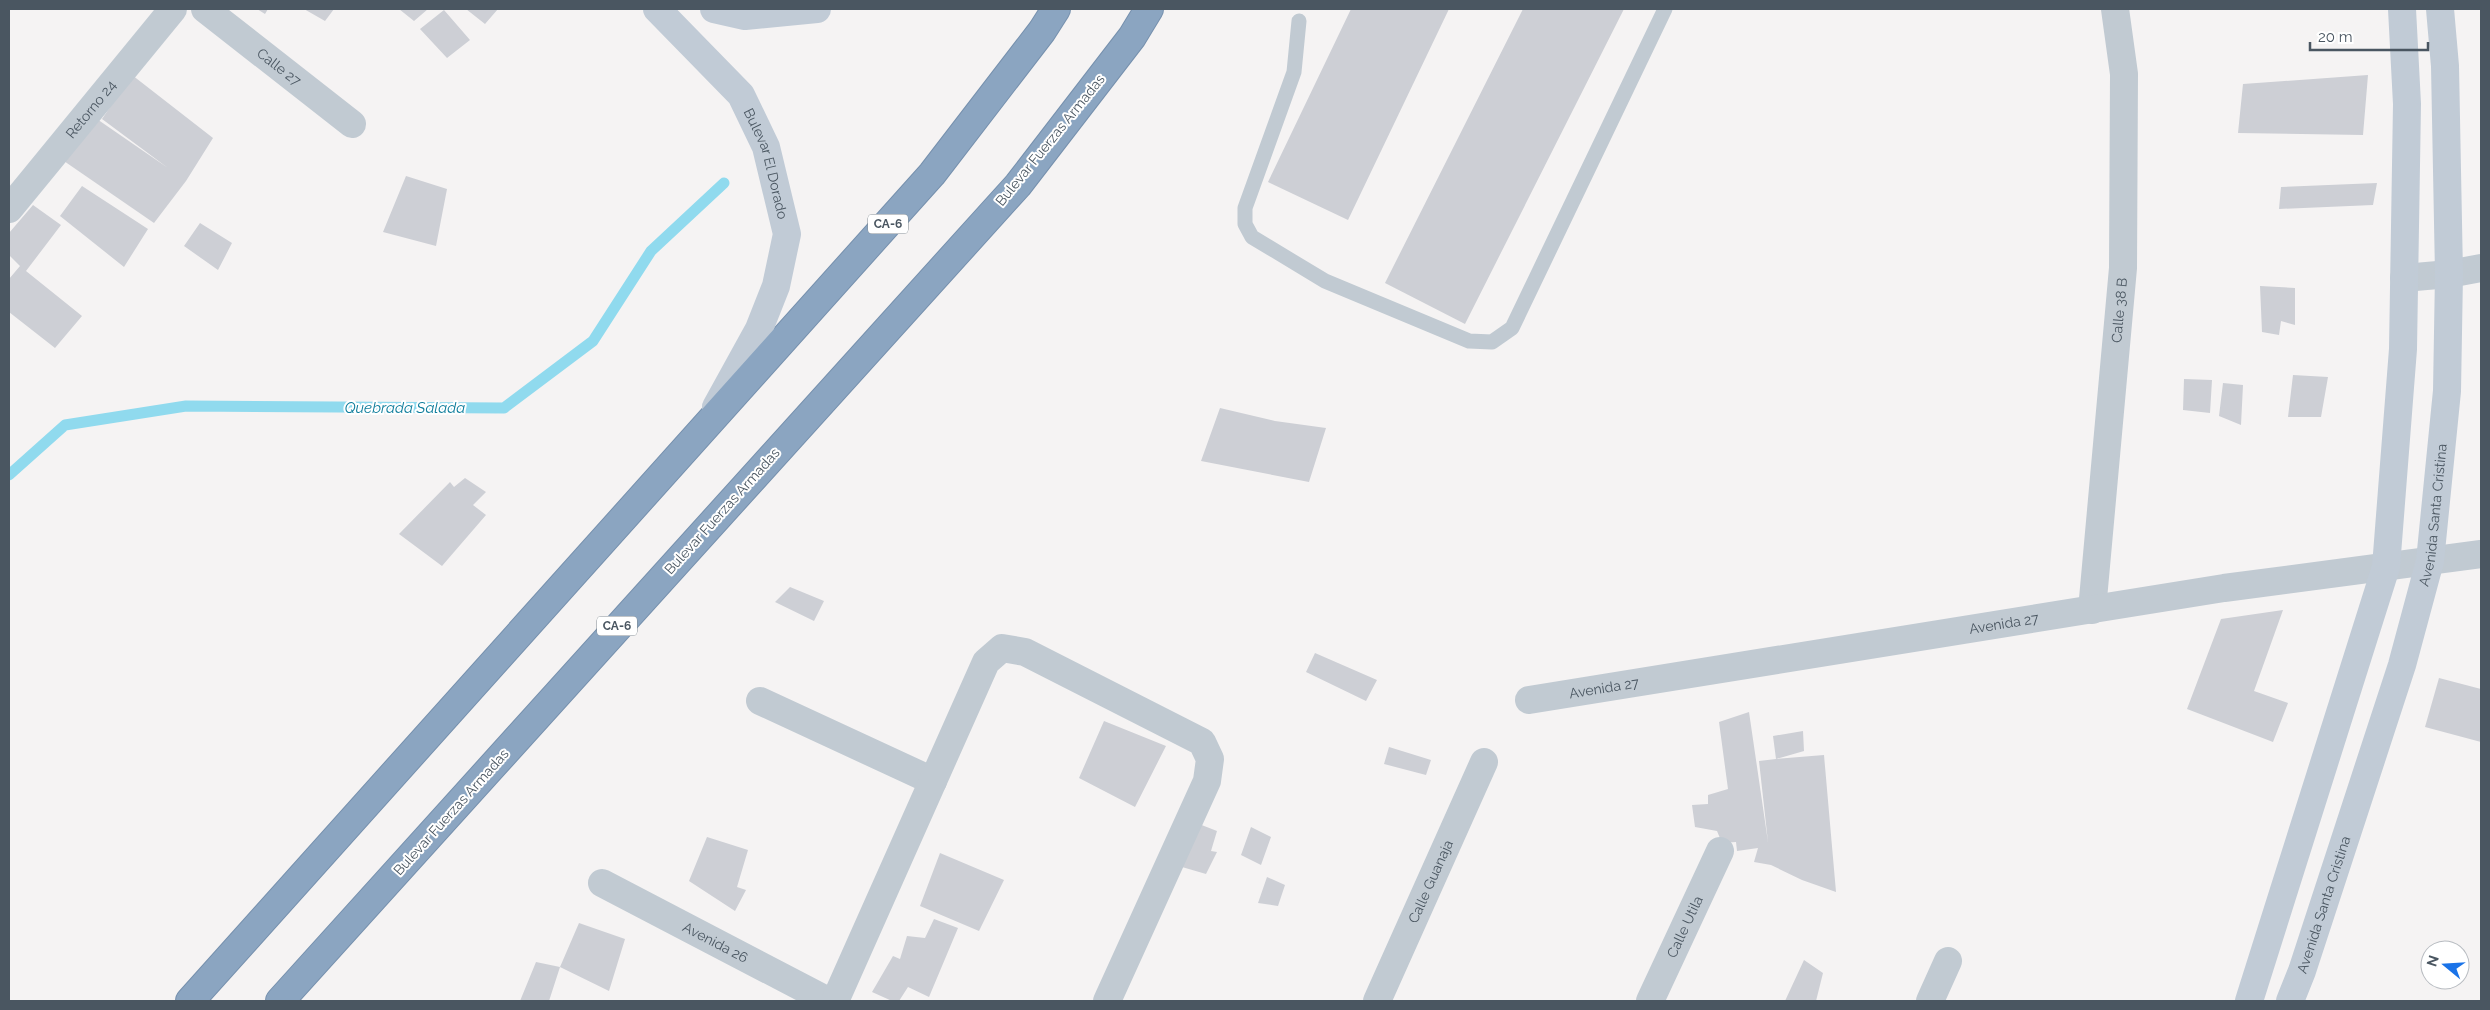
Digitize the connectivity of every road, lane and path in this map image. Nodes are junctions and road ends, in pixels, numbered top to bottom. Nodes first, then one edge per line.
1 (172, 9) edge
2 (204, 9) edge
3 (657, 9) edge
4 (714, 9) edge
5 (817, 9) edge
6 (1056, 9) edge
7 (1149, 9) edge
8 (1665, 9) edge
9 (2115, 9) edge
10 (2402, 9) edge
11 (2440, 9) edge
12 (1299, 21) dead end
13 (352, 124) dead end
14 (9, 209) edge
15 (2481, 268) edge
16 (2449, 274) junction
17 (2404, 278) junction
18 (705, 427) junction
19 (2481, 554) edge
20 (2430, 561) junction
21 (2386, 567) junction
22 (2092, 610) junction
23 (1528, 700) dead end
24 (760, 701) dead end
25 (1484, 762) dead end
26 (933, 782) junction
27 (1720, 851) dead end
28 (602, 883) dead end
29 (1948, 961) dead end
30 (190, 1001) edge
31 (280, 1001) edge
32 (828, 1001) edge
33 (835, 1001) edge
34 (1107, 1001) edge
35 (1377, 1001) edge
36 (1650, 1001) edge
37 (1930, 1001) edge
38 (2249, 1001) edge
39 (2290, 1001) edge

1 - 14 street, Retorno 24
2 - 13 street, Calle 27
3 - 18 street, Bulevar El Dorado
4 - 5 street
6 - 18 highway, CA-6
7 - 31 highway, Bulevar Fuerzas Armadas / CA-6
8 - 12 lane
9 - 22 street, Calle 38 B
10 - 17 street
11 - 16 street, Avenida Santa Cristina
15 - 16 street
16 - 17 street
16 - 20 street, Avenida Santa Cristina
17 - 21 street
18 - 30 highway, CA-6
19 - 20 street, Avenida 27
20 - 21 street, Avenida 27
20 - 39 street, Avenida Santa Cristina
21 - 22 street, Avenida 27
21 - 38 street
22 - 23 street, Avenida 27
24 - 26 street
25 - 35 street, Calle Guanaja
26 - 33 street
26 - 34 street
27 - 36 street, Calle Utila
28 - 32 street, Avenida 26
29 - 37 street

